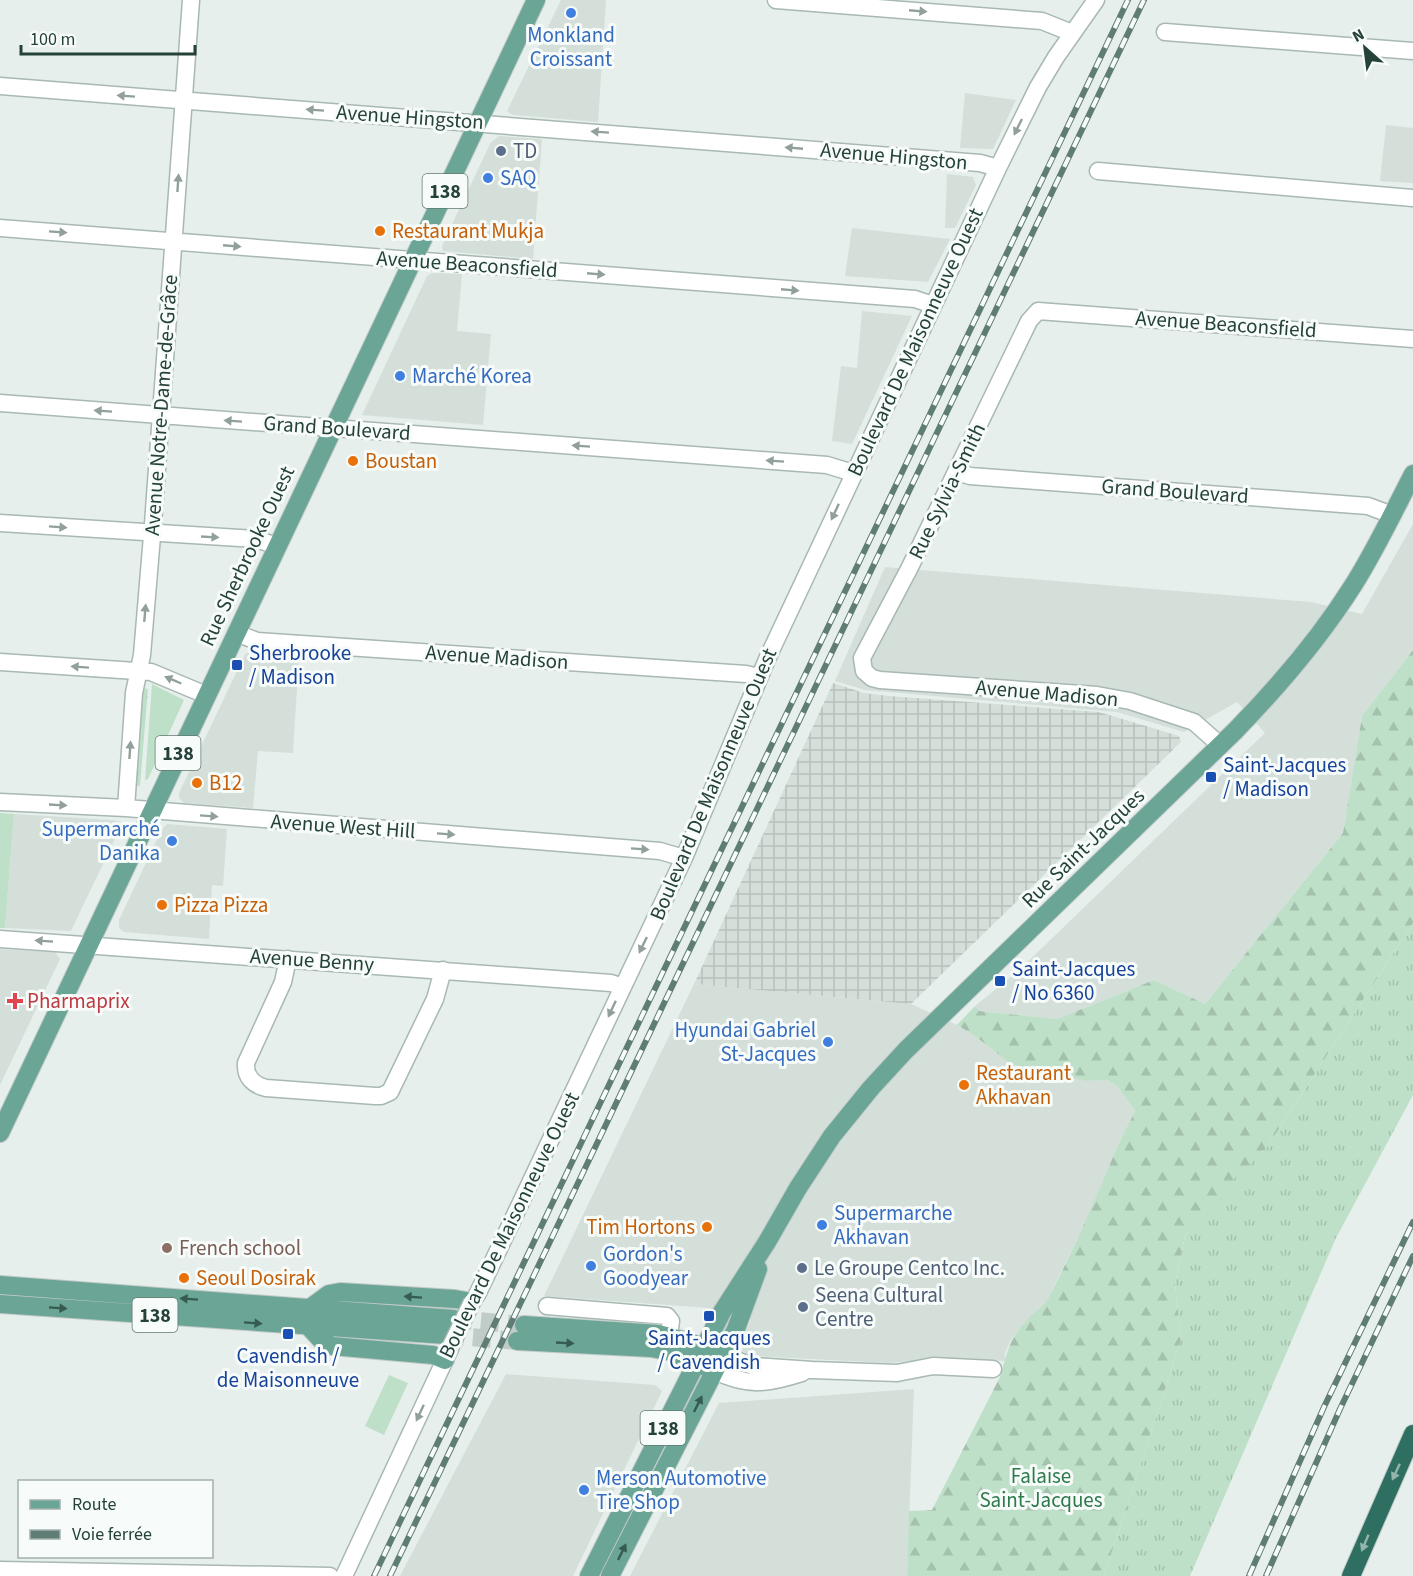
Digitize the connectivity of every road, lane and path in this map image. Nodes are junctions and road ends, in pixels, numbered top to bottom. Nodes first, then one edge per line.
1 (191, 0) edge
2 (536, 0) edge
3 (776, 0) edge
4 (1096, 0) edge
5 (1165, 32) dead end
6 (1072, 33) junction
7 (1413, 51) edge
8 (0, 86) edge
9 (184, 101) junction
10 (478, 123) junction
11 (998, 168) junction
12 (1098, 171) dead end
13 (1413, 198) edge
14 (0, 228) edge
15 (174, 241) junction
16 (412, 260) junction
17 (933, 305) junction
18 (1038, 311) joint
19 (1413, 339) edge
20 (0, 403) edge
21 (161, 415) junction
22 (333, 428) junction
23 (957, 472) junction
24 (853, 473) junction
25 (1413, 474) edge
26 (1392, 515) junction
27 (0, 523) edge
28 (152, 533) junction
29 (277, 546) junction
30 (236, 633) junction
31 (0, 662) edge
32 (138, 671) junction
33 (864, 671) joint
34 (759, 677) junction
35 (206, 695) junction
36 (1220, 745) junction
37 (0, 802) edge
38 (126, 808) junction
39 (151, 811) junction
40 (684, 858) junction
41 (0, 939) edge
42 (88, 944) junction
43 (288, 959) junction
44 (442, 970) junction
45 (623, 987) junction
46 (0, 1133) edge
47 (767, 1242) junction
48 (0, 1285) edge
49 (472, 1302) junction
50 (0, 1304) edge
51 (547, 1306) dead end
52 (310, 1308) junction
53 (669, 1337) junction
54 (449, 1341) junction
55 (701, 1355) junction
56 (718, 1363) junction
57 (993, 1370) dead end
58 (1413, 1434) edge
59 (0, 1570) edge
60 (330, 1576) edge
61 (344, 1576) edge
62 (589, 1576) edge
63 (610, 1576) edge
64 (1351, 1576) edge

1 - 9 street, Avenue Notre-Dame-de-Grâce
2 - 10 main road, Rue Sherbrooke Ouest / 138
3 -> 6 street
4 - 6 street, Boulevard De Maisonneuve Ouest
5 - 7 street
6 -> 11 street, Boulevard De Maisonneuve Ouest
9 -> 8 street, Avenue Hingston
10 -> 9 street, Avenue Hingston
15 -> 9 street, Avenue Notre-Dame-de-Grâce
11 -> 10 street, Avenue Hingston
10 - 16 main road, Rue Sherbrooke Ouest / 138
11 - 17 street, Boulevard De Maisonneuve Ouest
12 - 13 street
14 -> 15 street, Avenue Beaconsfield
15 -> 16 street, Avenue Beaconsfield
15 - 21 street, Avenue Notre-Dame-de-Grâce
16 -> 17 street, Avenue Beaconsfield
16 - 22 main road, Rue Sherbrooke Ouest / 138
17 - 24 street, Boulevard De Maisonneuve Ouest
18 - 19 street, Avenue Beaconsfield
18 - 23 street, Rue Sylvia-Smith
21 -> 20 street, Grand Boulevard
22 -> 21 street, Grand Boulevard
21 - 28 street, Avenue Notre-Dame-de-Grâce
24 -> 22 street, Grand Boulevard
22 - 29 main road, Rue Sherbrooke Ouest / 138
23 - 26 street, Grand Boulevard
23 - 33 street, Rue Sylvia-Smith
24 -> 34 street, Boulevard De Maisonneuve Ouest
25 - 26 main road, Rue Saint-Jacques
26 - 36 main road, Rue Saint-Jacques
27 -> 28 street
28 -> 29 street
32 -> 28 street, Avenue Notre-Dame-de-Grâce
29 - 30 main road, Rue Sherbrooke Ouest / 138
30 - 34 street, Avenue Madison
30 - 35 main road, Rue Sherbrooke Ouest / 138
32 -> 31 street
35 -> 32 street
38 -> 32 street, Avenue Notre-Dame-de-Grâce
33 - 36 street, Avenue Madison
34 - 40 street, Boulevard De Maisonneuve Ouest
35 - 39 main road, Rue Sherbrooke Ouest / 138
36 - 47 main road, Rue Saint-Jacques
37 -> 38 street, Avenue West Hill
38 - 39 street, Avenue West Hill
39 -> 40 street, Avenue West Hill
39 - 42 main road, Rue Sherbrooke Ouest / 138
40 -> 45 street, Boulevard De Maisonneuve Ouest
42 -> 41 street, Avenue Benny
42 - 43 street, Avenue Benny
42 - 46 main road, Rue Sherbrooke Ouest / 138
43 - 44 street, Avenue Benny
43 - 44 street
44 - 45 street, Avenue Benny
45 -> 49 street, Boulevard De Maisonneuve Ouest
47 - 55 main road, Rue Saint-Jacques
47 - 56 main road, Rue Saint-Jacques
52 -> 48 main road, 138
49 -> 52 main road
49 - 54 street, Boulevard De Maisonneuve Ouest, bridge
50 -> 54 main road, 138
51 - 53 street
52 - 54 main road, 138
53 - 55 main road
53 -> 55 main road
54 -> 61 street, Boulevard De Maisonneuve Ouest
55 - 56 main road
55 - 62 main road, Rue Saint-Jacques / 138
56 - 57 street
63 -> 56 main road, Rue Saint-Jacques / 138
58 -> 64 highway
59 - 60 street

